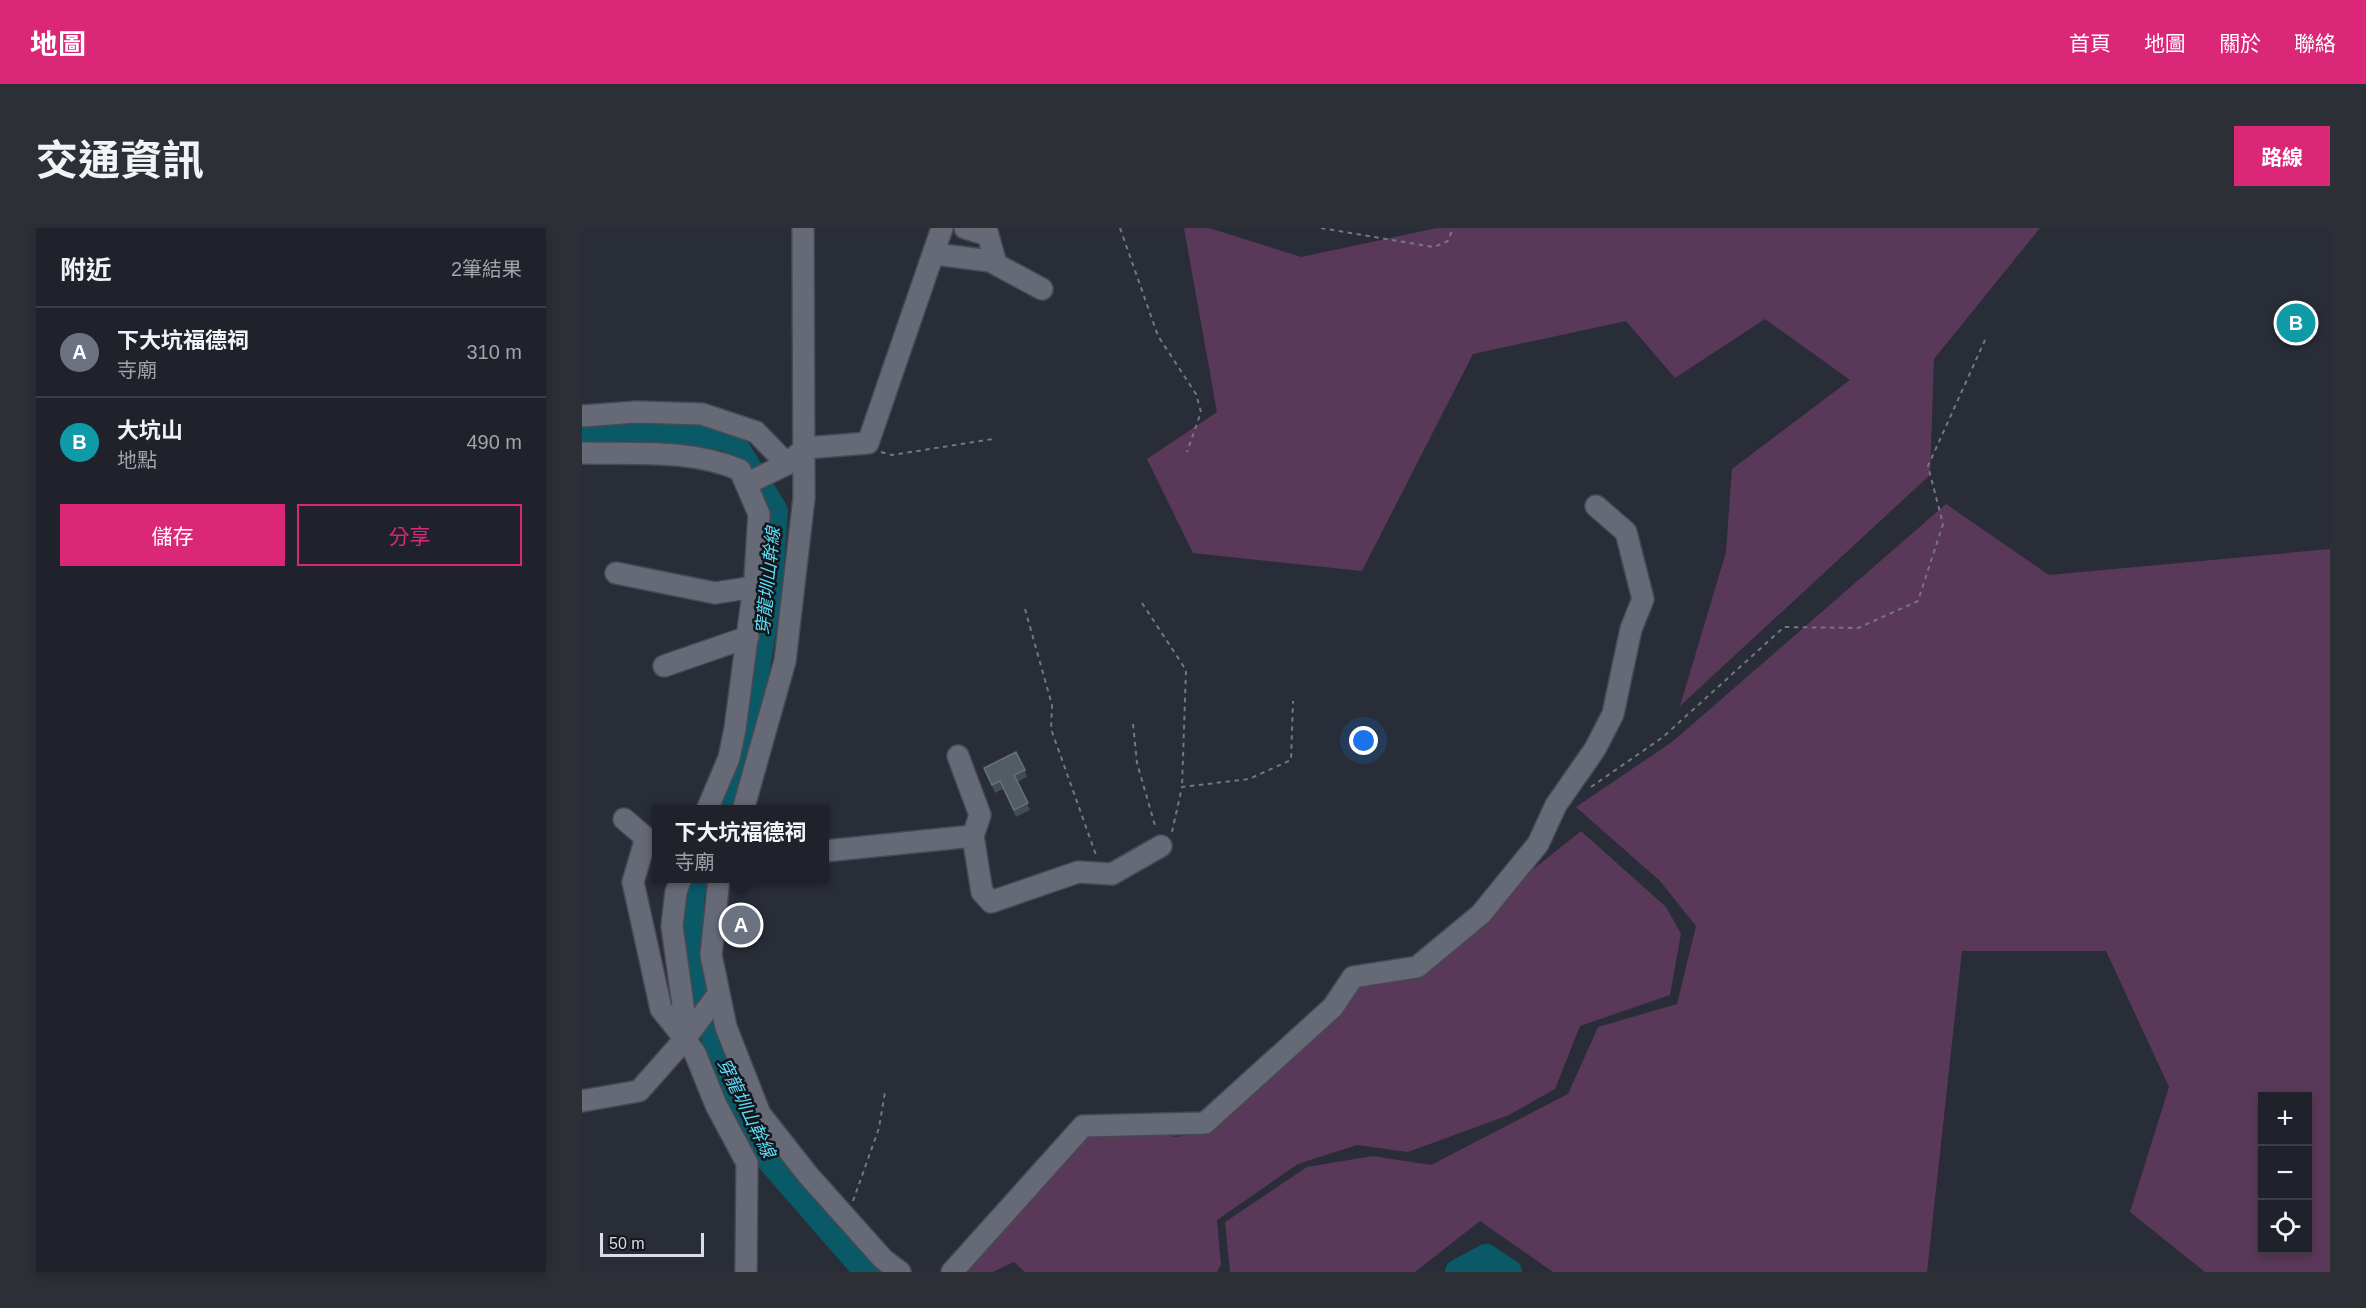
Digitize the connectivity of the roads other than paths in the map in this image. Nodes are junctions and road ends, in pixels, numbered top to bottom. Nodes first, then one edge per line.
1 (803, 228) edge
2 (942, 228) edge
3 (965, 228) edge
4 (987, 231) edge
5 (935, 254) junction
6 (996, 264) junction
7 (1042, 289) dead end
8 (582, 416) edge
9 (805, 448) junction
10 (582, 453) edge
11 (787, 465) junction
12 (746, 484) junction
13 (1596, 506) dead end
14 (616, 573) dead end
15 (754, 586) junction
16 (748, 638) junction
17 (663, 666) dead end
18 (958, 756) dead end
19 (709, 805) edge
20 (744, 805) edge
21 (624, 819) dead end
22 (974, 836) junction
23 (1161, 846) road end
24 (829, 851) edge
25 (679, 883) edge
26 (720, 883) edge
27 (719, 993) junction
28 (685, 1039) junction
29 (582, 1101) edge
30 (746, 1272) edge
31 (900, 1272) edge
32 (952, 1272) edge

1 - 9 street
2 - 5 street
3 - 4 street
4 - 6 street
5 - 6 street
5 - 9 street
6 - 7 street
8 - 11 street
9 - 11 street
9 - 20 street
10 - 12 street
11 - 12 street
12 - 15 street
13 - 32 street
14 - 15 street
15 - 16 street
16 - 17 street
16 - 19 street
18 - 22 street
21 - 28 street
22 - 23 street
22 - 24 street
25 - 28 street
26 - 27 street
27 - 28 street
27 - 31 street
28 - 29 street
28 - 30 street

